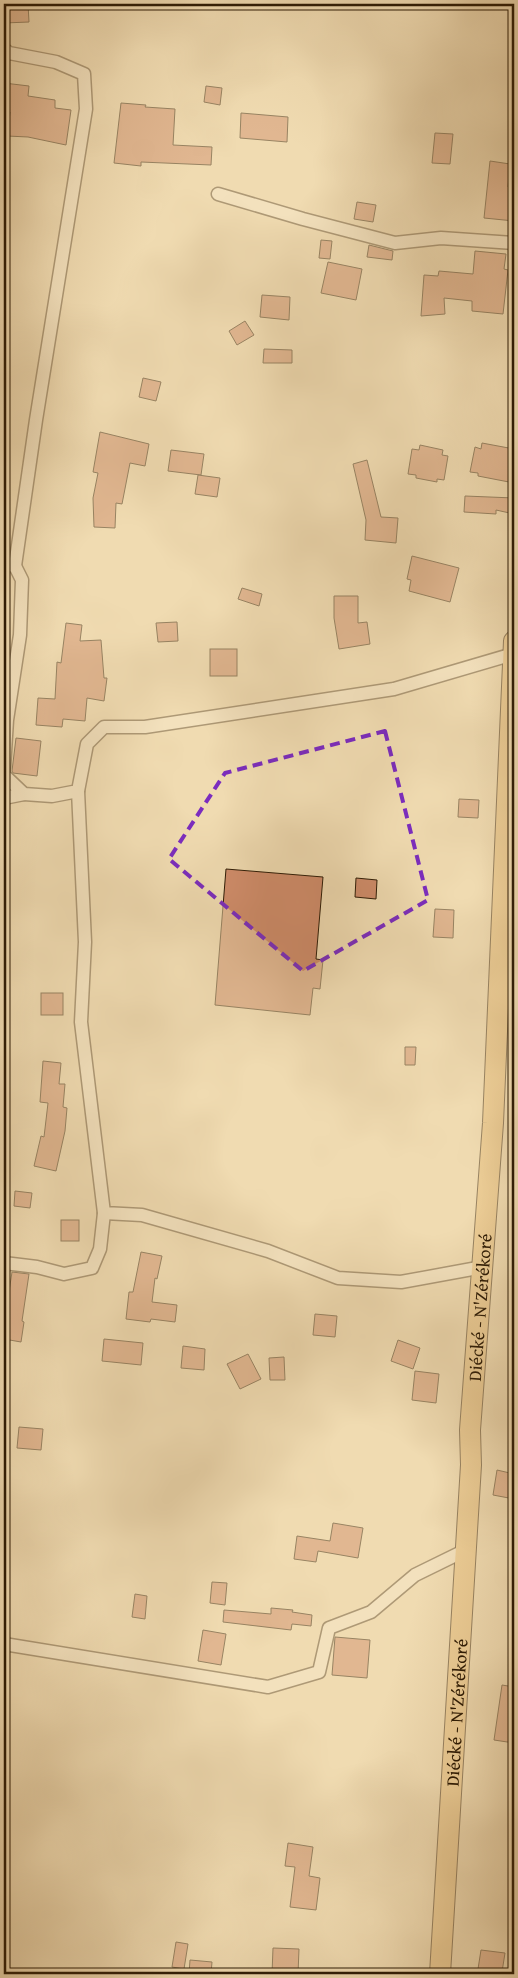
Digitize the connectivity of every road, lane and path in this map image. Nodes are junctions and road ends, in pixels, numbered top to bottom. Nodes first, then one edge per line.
1 (4, 48) edge
2 (218, 194) dead end
3 (514, 243) edge
4 (10, 565) edge
5 (514, 648) edge
6 (4, 768) edge
7 (4, 775) edge
8 (78, 791) junction
9 (24, 794) junction
10 (4, 798) edge
11 (104, 1213) junction
12 (4, 1263) edge
13 (483, 1267) junction
14 (466, 1550) junction
15 (4, 1644) edge
16 (440, 1974) edge

1 - 4 street
2 - 3 street
4 - 6 street
5 - 8 street
5 - 13 highway, Diécké - N'Zérékoré
7 - 9 street
8 - 9 street
8 - 11 street
9 - 10 street
11 - 12 street
11 - 13 street
13 - 14 highway, Diécké - N'Zérékoré
14 - 15 street
14 - 16 highway, Diécké - N'Zérékoré

